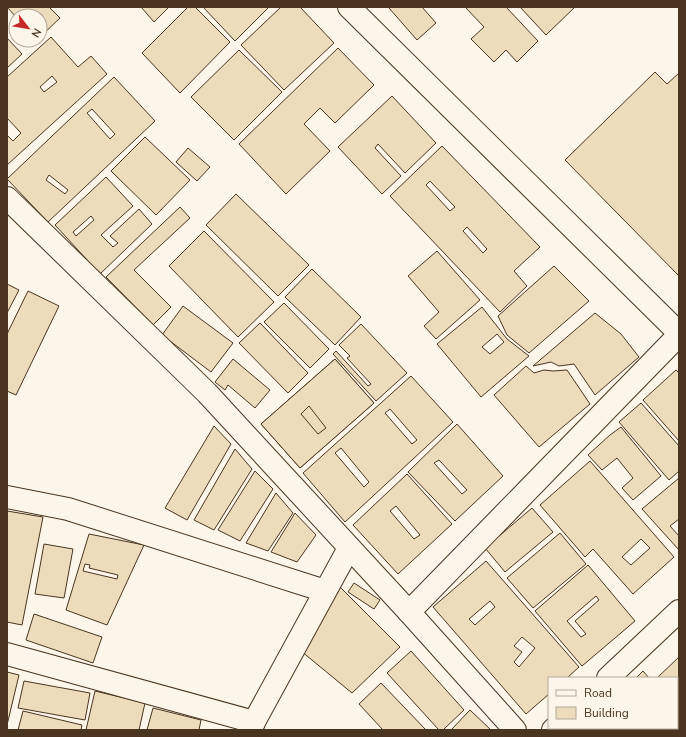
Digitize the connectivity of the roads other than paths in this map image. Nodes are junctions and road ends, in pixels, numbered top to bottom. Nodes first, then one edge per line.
1 (349, 7) edge
2 (7, 198) edge
3 (679, 334) edge
4 (7, 497) edge
5 (349, 548) junction
6 (325, 591) junction
7 (409, 612) junction
8 (679, 612) edge
9 (7, 654) edge
10 (609, 677) edge
11 (253, 726) edge
12 (515, 730) edge

1 - 3 street
2 - 5 street
3 - 7 street
4 - 6 street
5 - 6 street
5 - 7 street
6 - 11 street
7 - 12 street
8 - 10 street
9 - 11 street

